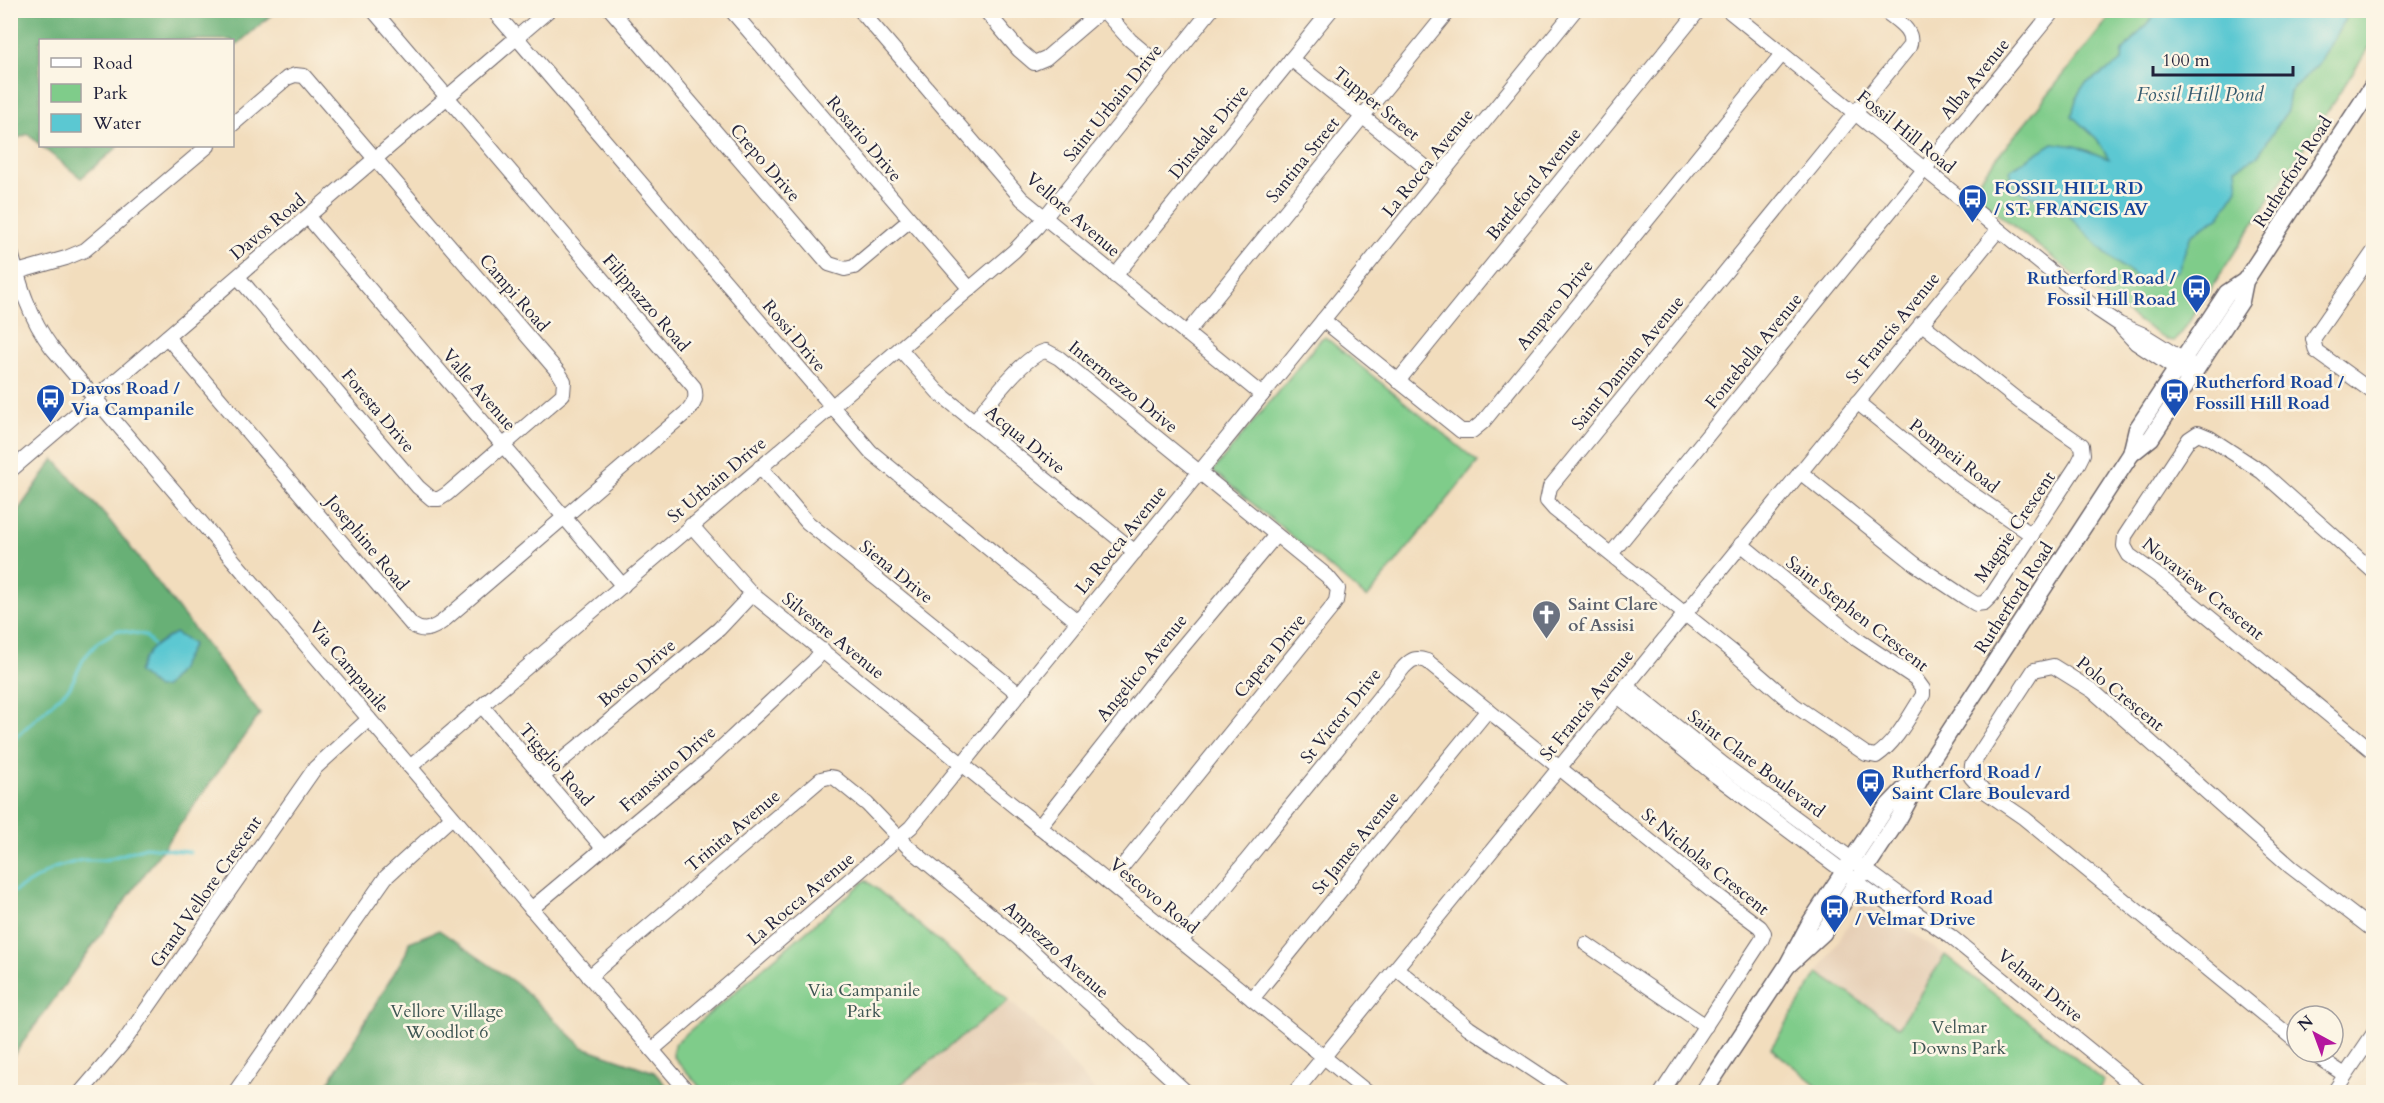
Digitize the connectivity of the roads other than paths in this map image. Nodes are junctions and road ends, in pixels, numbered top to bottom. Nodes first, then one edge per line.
1 (373, 10) edge
2 (493, 10) edge
3 (549, 10) edge
4 (611, 10) edge
5 (731, 10) edge
6 (860, 10) edge
7 (985, 10) edge
8 (1102, 10) edge
9 (1211, 10) edge
10 (1330, 10) edge
11 (1449, 10) edge
12 (1575, 10) edge
13 (1699, 10) edge
14 (1728, 10) edge
15 (1884, 10) edge
16 (2054, 10) edge
17 (517, 38) junction
18 (1782, 54) junction
19 (1291, 59) junction
20 (1163, 68) junction
21 (2373, 84) edge
22 (447, 98) junction
23 (1855, 113) junction
24 (1363, 116) junction
25 (234, 123) edge
26 (207, 147) edge
27 (376, 159) junction
28 (1924, 170) junction
29 (1439, 178) junction
30 (308, 217) junction
31 (1044, 218) junction
32 (910, 220) junction
33 (1998, 230) junction
34 (10, 249) edge
35 (2373, 251) edge
36 (14, 274) edge
37 (1115, 276) junction
38 (238, 277) junction
39 (970, 289) junction
40 (1323, 320) junction
41 (1921, 323) junction
42 (1186, 334) junction
43 (167, 337) junction
44 (900, 349) junction
45 (2187, 369) junction
46 (1398, 381) junction
47 (2373, 393) edge
48 (1262, 395) junction
49 (95, 399) junction
50 (1857, 402) junction
51 (832, 407) junction
52 (974, 422) junction
53 (504, 446) junction
54 (760, 466) junction
55 (10, 471) edge
56 (1800, 471) junction
57 (1200, 472) junction
58 (565, 517) junction
59 (692, 525) junction
60 (1276, 535) junction
61 (2031, 535) junction
62 (1741, 544) junction
63 (1135, 552) junction
64 (1611, 554) junction
65 (2373, 572) edge
66 (623, 586) junction
67 (752, 594) junction
68 (1685, 614) junction
69 (1078, 621) junction
70 (823, 650) junction
71 (1622, 691) junction
72 (1019, 694) junction
73 (482, 706) junction
74 (1488, 710) junction
75 (369, 719) junction
76 (2373, 752) edge
77 (963, 764) junction
78 (410, 767) junction
79 (1559, 768) junction
80 (542, 777) junction
81 (453, 817) junction
82 (1039, 827) junction
83 (899, 838) junction
84 (603, 848) junction
85 (1854, 870) junction
86 (1109, 883) junction
87 (531, 909) junction
88 (2373, 931) edge
89 (1181, 941) junction
90 (1586, 945) dead end
91 (1397, 969) junction
92 (590, 977) junction
93 (1252, 999) junction
94 (1706, 1026) junction
95 (2285, 1032) edge
96 (2373, 1033) edge
97 (652, 1050) junction
98 (1323, 1058) junction
99 (2328, 1064) edge
100 (2345, 1075) junction
101 (81, 1092) edge
102 (235, 1092) edge
103 (688, 1092) edge
104 (1186, 1092) edge
105 (1295, 1092) edge
106 (1367, 1092) edge
107 (1566, 1092) edge
108 (1662, 1092) edge
109 (1704, 1092) edge
110 (2141, 1092) edge
111 (2334, 1092) edge

1 - 22 street
2 - 17 street, Rossi Drive
3 - 17 street, Davos Road
4 - 32 street, Crepo Drive
5 - 32 street, Rosario Drive
6 - 31 street, Vellore Avenue
7 - 8 street
8 - 20 street
9 - 20 street, Saint Urbain Drive
10 - 19 street, Dinsdale Drive
11 - 24 street, Santina Street
12 - 29 street, La Rocca Avenue
13 - 46 street, Battleford Avenue
14 - 18 street, Fossil Hill Road
15 - 23 street
16 - 28 street, Alba Avenue
17 - 22 street, Davos Road
17 - 51 street, Rossi Drive
18 - 23 street, Fossil Hill Road
18 - 46 street, Amparo Drive
19 - 24 street, Tupper Street
19 - 37 street, Dinsdale Drive
20 - 31 street, Saint Urbain Drive
21 - 45 main road, Rutherford Road
22 - 27 street, Davos Road
22 - 58 street, Filippazzo Road
23 - 28 street, Fossil Hill Road
23 - 64 street, Saint Damian Avenue
24 - 29 street, Tupper Street
24 - 42 street, Santina Street
25 - 27 street, Campi Road
26 - 36 street
27 - 30 street, Davos Road
27 - 53 street, Campi Road
28 - 33 street, Fossil Hill Road
28 - 64 street, Fontebella Avenue
29 - 40 street, La Rocca Avenue
30 - 38 street, Davos Road
30 - 53 street, Valle Avenue
31 - 37 street, Vellore Avenue
31 - 39 street, St Urbain Drive
32 - 39 street, Rosario Drive
33 - 41 street, St Francis Avenue
33 - 45 street, Fossil Hill Road
34 - 36 street, Via Campanile
35 - 47 street
36 - 49 street, Via Campanile
37 - 42 street, Vellore Avenue
38 - 43 street, Davos Road
38 - 53 street, Foresta Drive
39 - 44 street, St Urbain Drive
40 - 46 street, Amparo Drive
40 - 48 street, La Rocca Avenue
41 - 50 street, St Francis Avenue
41 - 61 street, Magpie Crescent
42 - 48 street, Vellore Avenue
43 - 49 street, Davos Road
43 - 58 street, Josephine Road
44 - 51 street, St Urbain Drive
44 - 52 street, Acqua Drive
45 - 85 main road, Rutherford Road
48 - 57 street, La Rocca Avenue
49 - 55 street, Davos Road
49 - 75 street, Via Campanile
50 - 56 street, St Francis Avenue
50 - 61 street, Pompeii Road
51 - 54 street, St Urbain Drive
51 - 69 street, Rossi Drive
52 - 57 street, Intermezzo Drive
52 - 63 street, Acqua Drive
53 - 58 street, Valle Avenue
54 - 59 street, St Urbain Drive
54 - 72 street, Siena Drive
56 - 61 street, Magpie Crescent
56 - 62 street, St Francis Avenue
57 - 60 street, Capera Drive
57 - 63 street, La Rocca Avenue
58 - 66 street, Valle Avenue
59 - 66 street, St Urbain Drive
59 - 67 street, Silvestre Avenue
60 - 82 street, Angelico Avenue
60 - 86 street, Capera Drive
62 - 68 street, St Francis Avenue
62 - 68 street, Saint Stephen Crescent
63 - 69 street, La Rocca Avenue
64 - 68 street, Saint Damian Avenue
65 - 76 street, Novaview Crescent
66 - 73 street, St Urbain Drive
67 - 70 street, Silvestre Avenue
67 - 80 street, Bosco Drive
68 - 71 street, St Francis Avenue
69 - 72 street, La Rocca Avenue
70 - 77 street, Silvestre Avenue
70 - 84 street, Franssino Drive
71 - 79 street, St Francis Avenue
71 - 85 street, Saint Clare Boulevard
72 - 77 street, La Rocca Avenue
73 - 78 street, St Urbain Drive
73 - 80 street, Tigglio Road
74 - 79 street, St Victor Drive
74 - 89 street, St Victor Drive
74 - 93 street, St James Avenue
75 - 78 street, Via Campanile
75 - 101 street, Grand Vellore Crescent
77 - 82 street, Vescovo Road
77 - 83 street, La Rocca Avenue
78 - 81 street, Via Campanile
79 - 91 street, St Francis Avenue
79 - 94 street, St Nicholas Crescent
80 - 84 street, Tigglio Road
81 - 87 street, Via Campanile
81 - 102 street
82 - 86 street, Vescovo Road
83 - 92 street, Trinita Avenue
83 - 97 street, La Rocca Avenue
83 - 104 street, Ampezzo Avenue
84 - 87 street, Franssino Drive
85 - 109 main road, Rutherford Road
85 - 110 street, Velmar Drive
86 - 89 street, Vescovo Road
87 - 92 street, Via Campanile
88 - 95 street, Polo Crescent
89 - 93 street, Vescovo Road
90 - 94 street
91 - 98 street, St Francis Avenue
91 - 107 street
92 - 97 street, Via Campanile
93 - 98 street, Vescovo Road
94 - 108 street, St Nicholas Crescent
96 - 100 street
97 - 103 street, Via Campanile
98 - 105 street, St Francis Avenue
98 - 106 street, Vescovo Road
99 - 100 street
100 - 111 street

